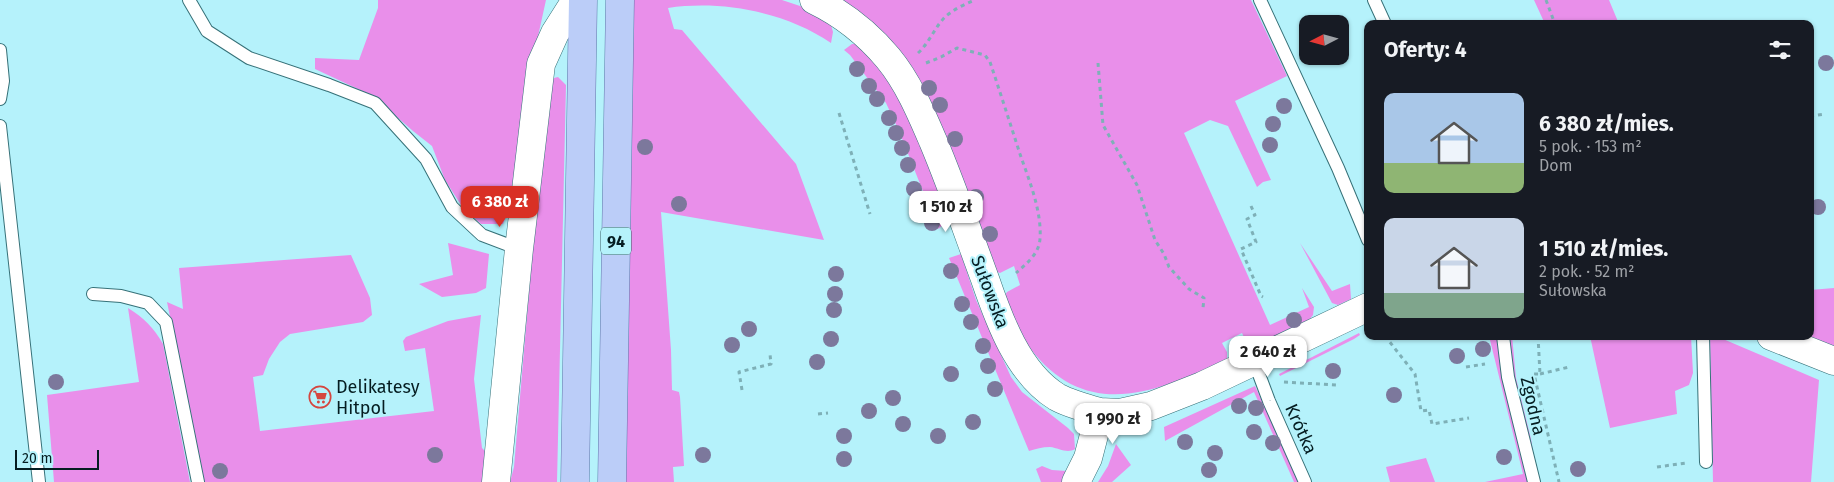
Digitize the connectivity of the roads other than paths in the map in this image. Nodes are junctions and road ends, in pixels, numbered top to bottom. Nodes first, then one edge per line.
1 (189, 0) edge
2 (576, 0) edge
3 (583, 0) edge
4 (620, 0) edge
5 (814, 0) edge
6 (1260, 0) edge
7 (1374, 0) edge
8 (1383, 20) edge
9 (0, 50) edge
10 (0, 98) edge
11 (0, 126) edge
12 (1364, 230) edge
13 (520, 249) junction
14 (93, 294) dead end
15 (1364, 309) edge
16 (1503, 340) edge
17 (1703, 340) edge
18 (1781, 340) edge
19 (1254, 361) junction
20 (1834, 361) edge
21 (1100, 412) junction
22 (1699, 462) road end
23 (39, 482) edge
24 (198, 482) edge
25 (496, 482) edge
26 (575, 482) edge
27 (612, 482) edge
28 (1076, 482) edge
29 (1305, 482) edge
30 (1534, 482) edge

1 - 13 lane
2 - 13 street
3 - 26 main road, 94
4 - 27 main road, 94
5 - 21 street, Sułowska
6 - 12 lane
7 - 8 lane
9 - 10 lane
11 - 23 lane
13 - 25 street
14 - 24 lane
15 - 19 street, Sułowska
16 - 30 lane, Zgodna
17 - 22 lane
18 - 20 street
19 - 21 street, Sułowska
19 - 29 lane, Krótka
21 - 28 street

